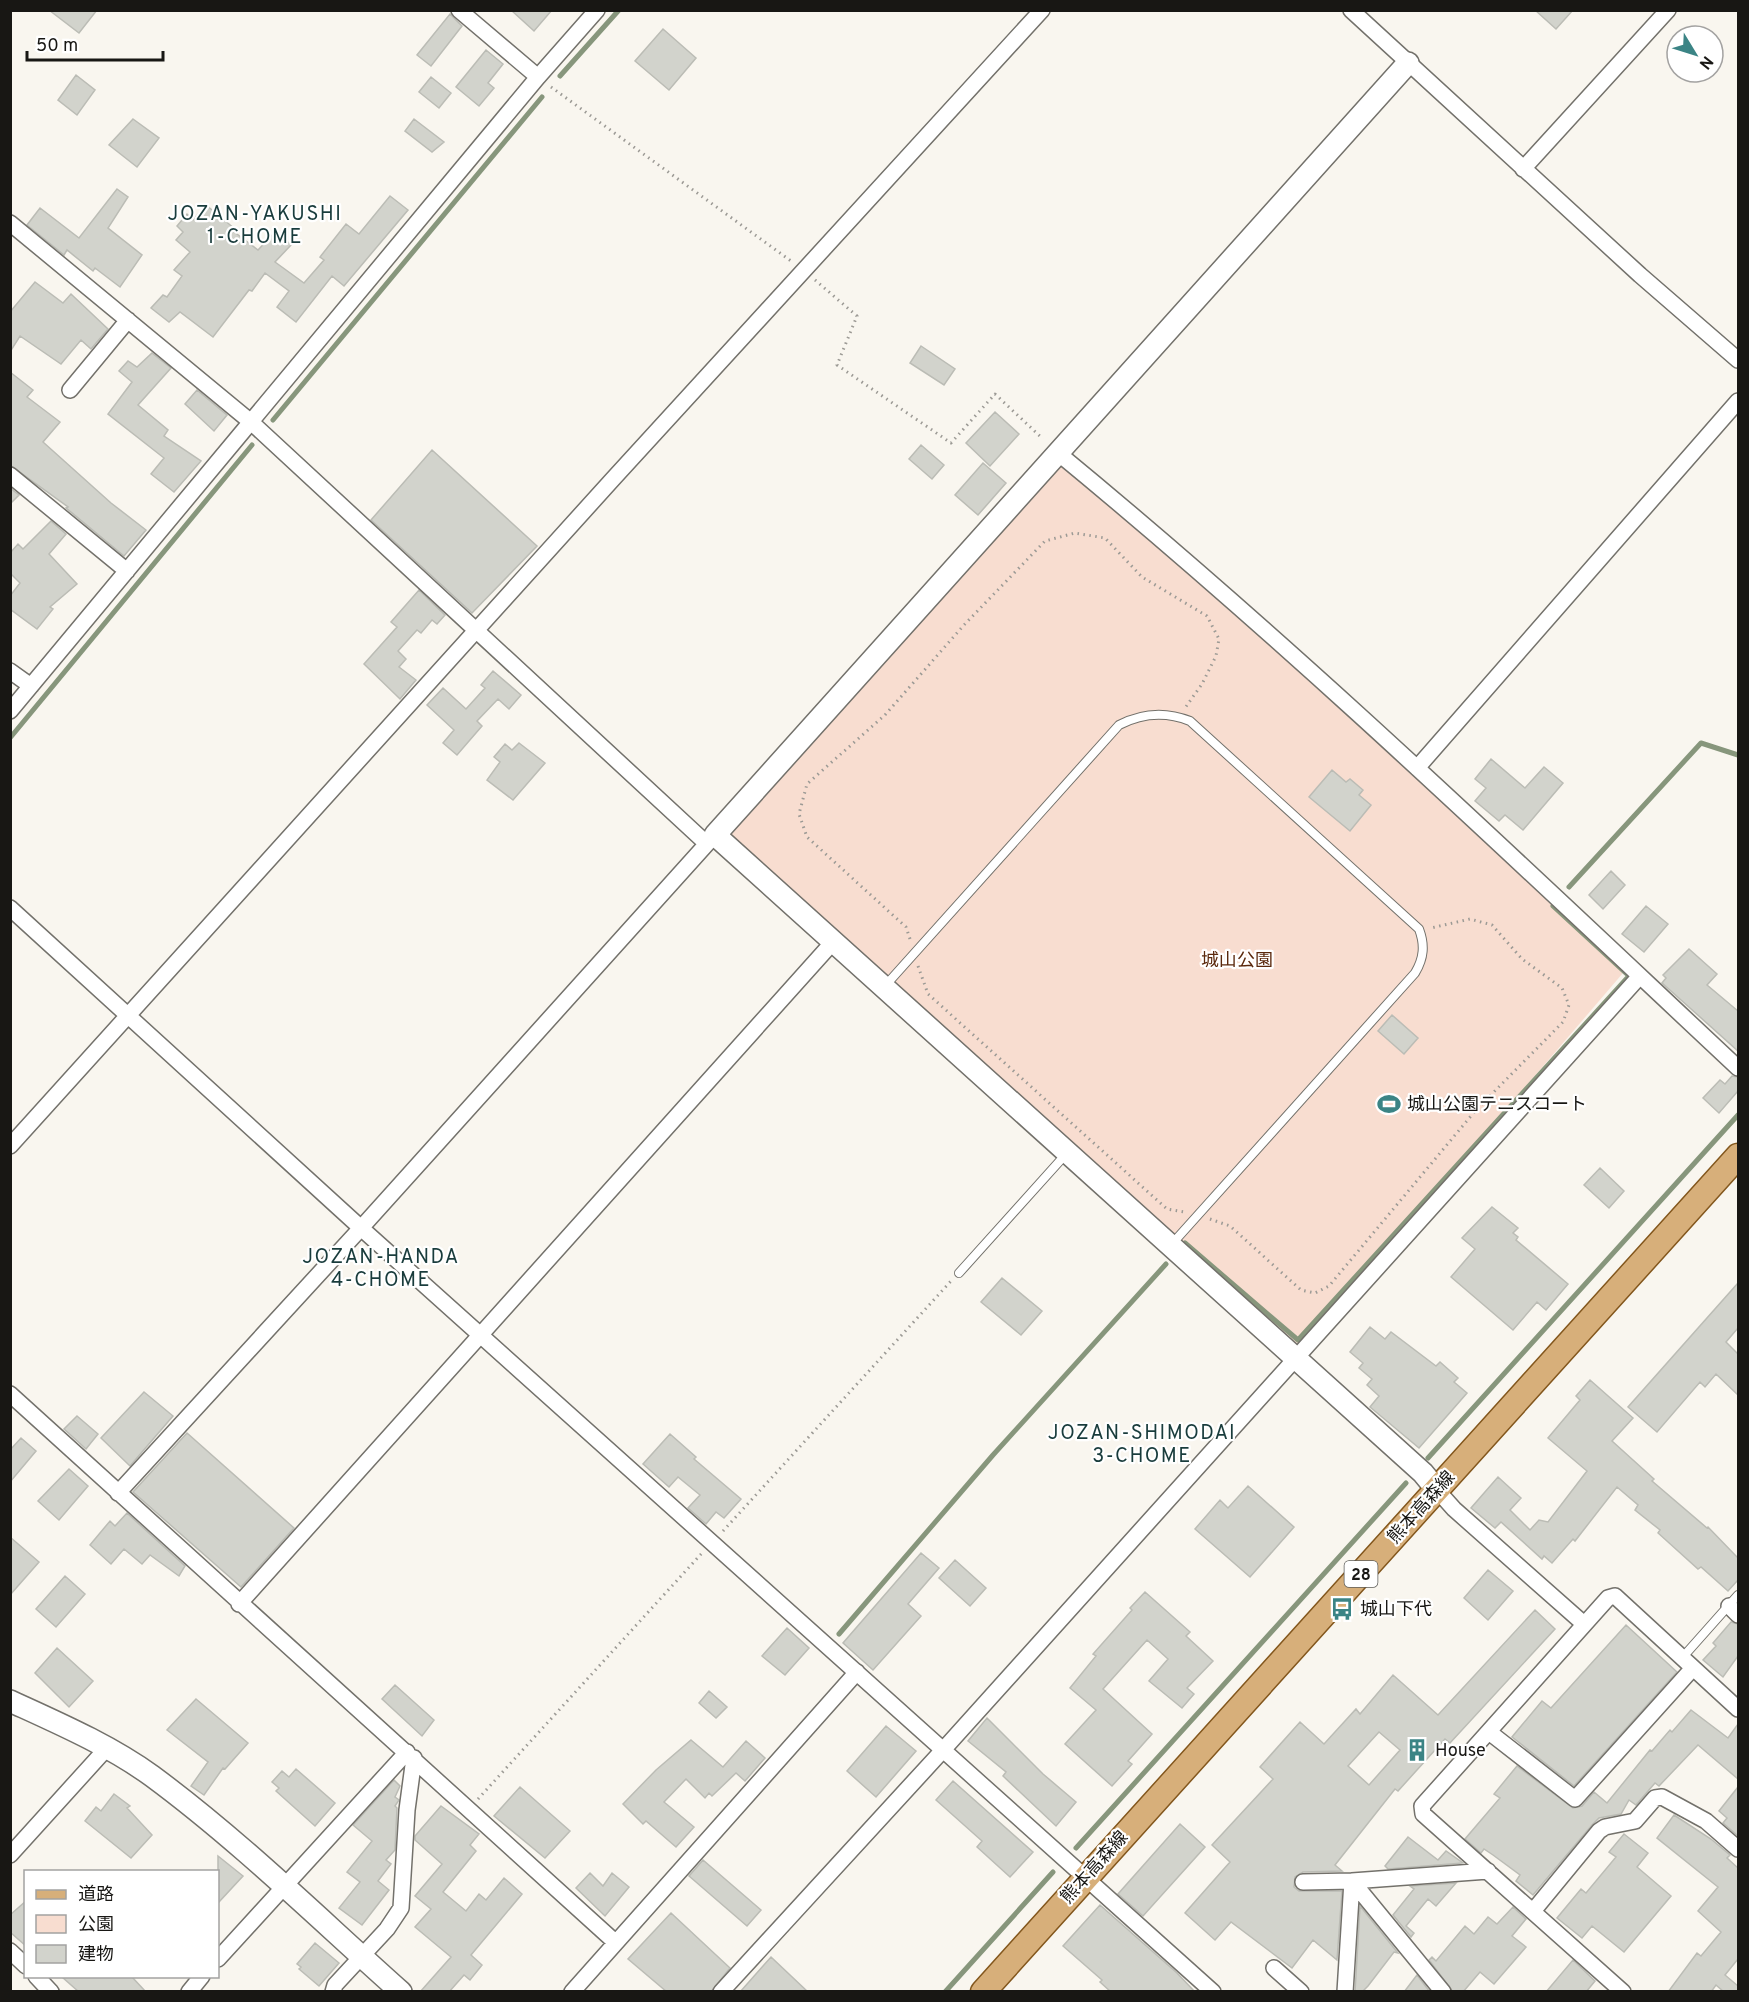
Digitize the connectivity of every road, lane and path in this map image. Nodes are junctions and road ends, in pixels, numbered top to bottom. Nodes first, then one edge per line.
1 (459, 10) edge
2 (597, 10) edge
3 (1042, 10) edge
4 (1352, 10) edge
5 (1668, 10) edge
6 (1408, 63) junction
7 (538, 77) junction
8 (1523, 168) junction
9 (10, 223) edge
10 (804, 270) junction
11 (128, 320) junction
12 (1738, 360) edge
13 (70, 390) dead end
14 (1738, 400) edge
15 (251, 422) junction
16 (1058, 453) junction
17 (10, 475) edge
18 (127, 571) junction
19 (477, 631) junction
20 (10, 671) edge
21 (31, 686) junction
22 (10, 711) edge
23 (1179, 716) junction
24 (1417, 768) junction
25 (710, 839) junction
26 (10, 908) edge
27 (1420, 930) junction
28 (833, 942) junction
29 (914, 953) junction
30 (1640, 976) junction
31 (884, 987) junction
32 (128, 1016) junction
33 (1738, 1068) edge
34 (10, 1146) edge
35 (1067, 1153) junction
36 (1738, 1156) edge
37 (1199, 1214) junction
38 (361, 1228) junction
39 (1170, 1246) junction
40 (959, 1273) dead end
41 (480, 1334) junction
42 (1294, 1357) junction
43 (10, 1394) edge
44 (1437, 1490) junction
45 (118, 1493) junction
46 (239, 1604) junction
47 (1735, 1606) edge
48 (1584, 1624) junction
49 (1687, 1663) junction
50 (857, 1672) junction
51 (10, 1701) edge
52 (1738, 1709) edge
53 (1489, 1732) junction
54 (106, 1749) junction
55 (943, 1750) junction
56 (410, 1755) junction
57 (1738, 1849) edge
58 (10, 1855) edge
59 (1488, 1871) junction
60 (1084, 1878) junction
61 (1352, 1881) junction
62 (1303, 1882) dead end
63 (282, 1886) junction
64 (1534, 1910) junction
65 (615, 1942) junction
66 (10, 1952) edge
67 (362, 1957) junction
68 (219, 1958) edge
69 (24, 1964) edge
70 (1274, 1968) dead end
71 (37, 1978) edge
72 (201, 1978) edge
73 (51, 1992) edge
74 (189, 1992) edge
75 (333, 1992) edge
76 (401, 1992) edge
77 (572, 1992) edge
78 (722, 1992) edge
79 (983, 1992) edge
80 (1213, 1992) edge
81 (1301, 1992) edge
82 (1345, 1992) edge
83 (1443, 1992) edge
84 (1623, 1992) edge

1 - 7 street
2 - 7 street
3 - 10 street
4 - 6 street
5 - 8 street
6 - 8 street
6 - 16 street
7 - 10 path
7 - 15 street
8 - 12 street
9 - 11 street
10 - 16 path
10 - 19 street
11 - 13 street
11 - 15 street
14 - 24 street
15 - 18 street
15 - 19 street
16 - 24 street
16 - 25 street
17 - 18 street
18 - 21 street
19 - 25 street
19 - 32 street
20 - 21 street
21 - 22 street
23 - 27 lane
23 - 29 lane
23 - 29 path
24 - 30 street
25 - 28 street
25 - 38 street
26 - 32 street
27 - 37 lane
27 - 37 path
28 - 31 street
28 - 41 street
29 - 31 lane
29 - 37 path
30 - 33 street
30 - 42 street
31 - 35 street
32 - 34 street
32 - 38 street
35 - 39 street
35 - 40 lane
36 - 44 main road, 熊本高森線 / 28
37 - 39 lane
38 - 41 street
38 - 45 street
39 - 42 street
41 - 46 street
41 - 50 street
42 - 44 street
42 - 55 street
43 - 45 street
44 - 48 street
44 - 60 main road, 熊本高森線 / 28
45 - 46 street
46 - 56 street
47 - 49 lane
48 - 49 street
48 - 53 street
49 - 52 street
49 - 53 street
50 - 55 street
50 - 65 street
51 - 54 street
53 - 59 street
54 - 58 street
54 - 63 street
55 - 60 street
55 - 78 street
56 - 63 street
56 - 65 street
56 - 67 street
57 - 64 street
59 - 61 street
59 - 64 street
60 - 79 main road, 熊本高森線 / 28
60 - 80 street
61 - 62 street
61 - 82 street
61 - 83 street
63 - 67 street
63 - 68 street
64 - 84 street
65 - 77 street
66 - 69 street
67 - 75 street
67 - 76 street
70 - 81 street
71 - 73 street
72 - 74 street

